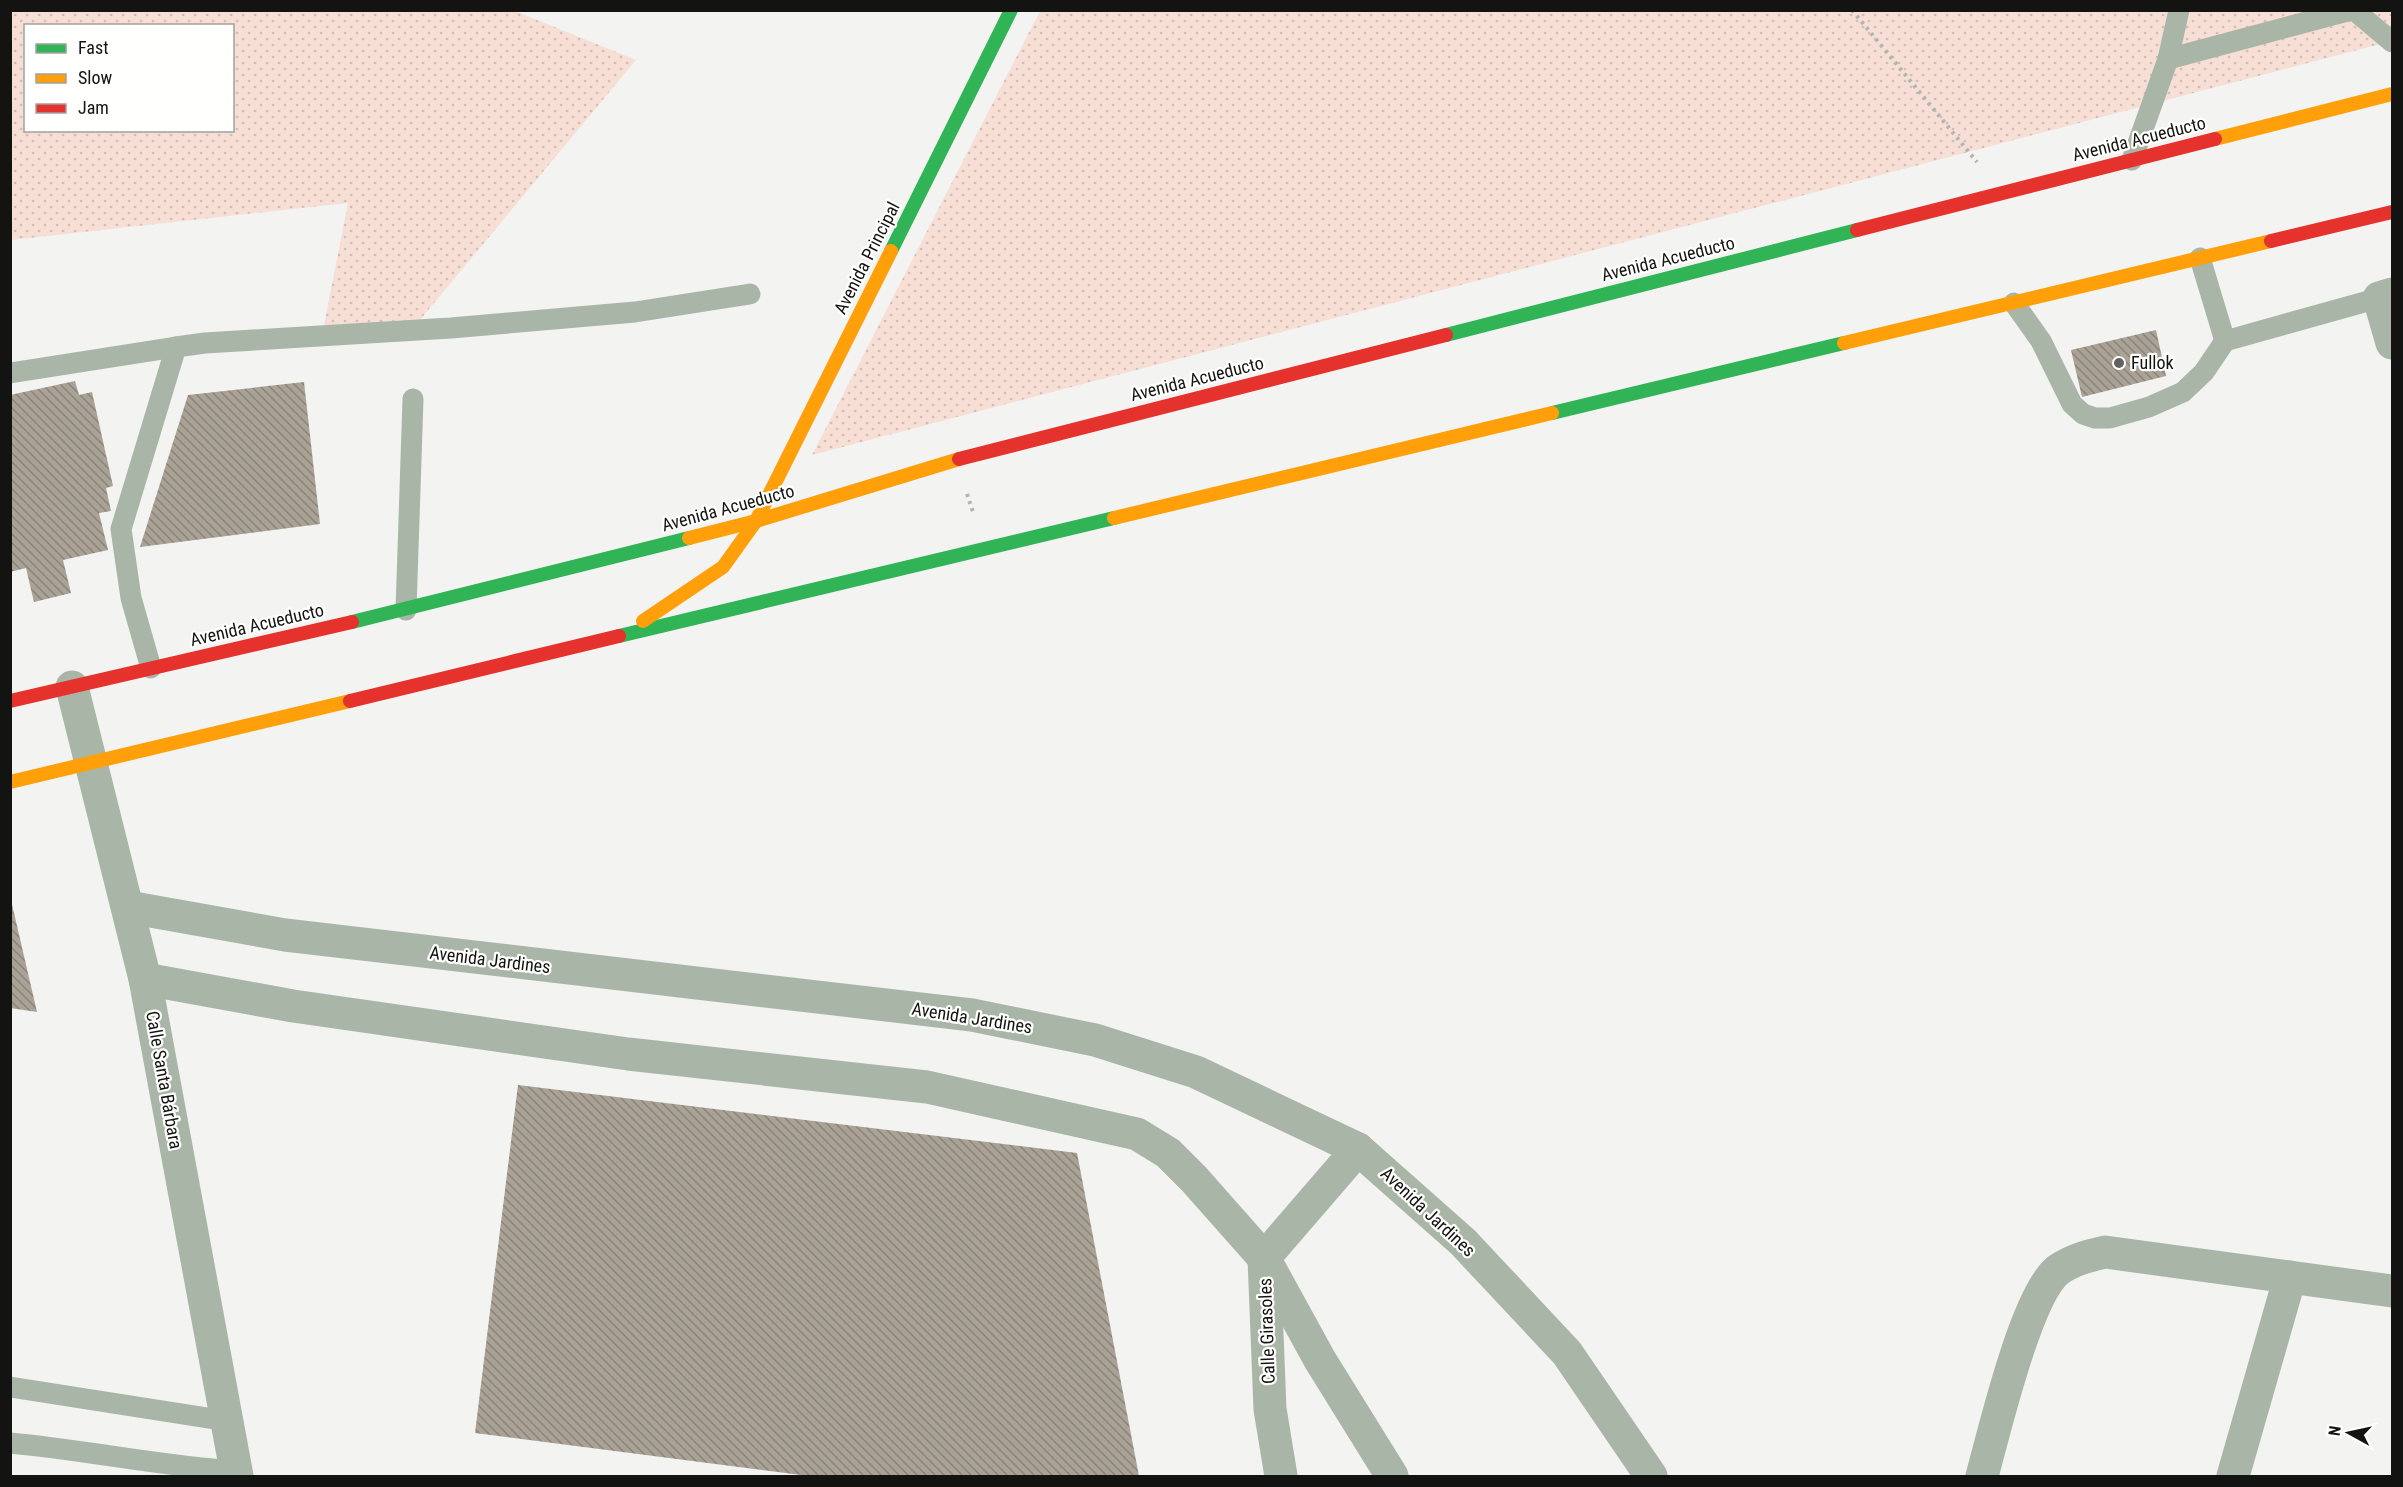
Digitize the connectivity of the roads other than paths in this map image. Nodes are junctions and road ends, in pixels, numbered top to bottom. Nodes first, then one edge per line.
1 (1011, 10) edge
2 (2179, 10) edge
3 (2353, 10) edge
4 (2392, 42) edge
5 (2168, 59) junction
6 (2392, 94) edge
7 (2132, 160) junction
8 (2392, 212) edge
9 (2200, 258) junction
10 (750, 294) dead end
11 (2386, 296) edge
12 (2014, 303) junction
13 (2225, 340) junction
14 (2392, 343) edge
15 (176, 347) junction
16 (10, 373) edge
17 (413, 399) dead end
18 (756, 521) junction
19 (406, 610) junction
20 (620, 636) junction
21 (151, 668) junction
22 (72, 687) junction
23 (10, 701) edge
24 (92, 764) junction
25 (10, 782) edge
26 (128, 907) junction
27 (145, 979) junction
28 (1359, 1149) junction
29 (1264, 1258) junction
30 (2290, 1277) junction
31 (2392, 1291) edge
32 (10, 1387) edge
33 (227, 1421) junction
34 (10, 1443) edge
35 (236, 1473) edge
36 (1281, 1476) edge
37 (1392, 1476) edge
38 (1651, 1476) edge
39 (1982, 1476) edge
40 (2233, 1476) edge

1 - 18 street, Avenida Principal
2 - 5 lane
3 - 4 lane
3 - 5 lane
5 - 7 lane
6 - 7 street, Avenida Acueducto
7 - 18 street, Avenida Acueducto
8 - 9 street
9 - 12 street
9 - 13 lane
10 - 15 lane
11 - 13 lane
11 - 14 street
12 - 13 lane
12 - 20 street
15 - 16 lane
15 - 21 lane
17 - 19 lane
18 - 19 street, Avenida Acueducto
18 - 20 street, Avenida Principal
19 - 21 street, Avenida Acueducto
20 - 24 street
21 - 22 street, Avenida Acueducto
22 - 23 street, Avenida Acueducto
22 - 24 street, Calle Santa Bárbara
24 - 25 street
24 - 26 street, Calle Santa Bárbara
26 - 27 street, Calle Santa Bárbara
26 - 28 street, Avenida Jardines
27 - 29 street
27 - 33 street, Calle Santa Bárbara
28 - 29 street, Calle Girasoles
28 - 38 street, Avenida Jardines
29 - 36 street, Calle Girasoles
29 - 37 street
30 - 31 street
30 - 39 street
30 - 40 street
32 - 33 lane
33 - 35 street, Calle Santa Bárbara
34 - 35 lane

